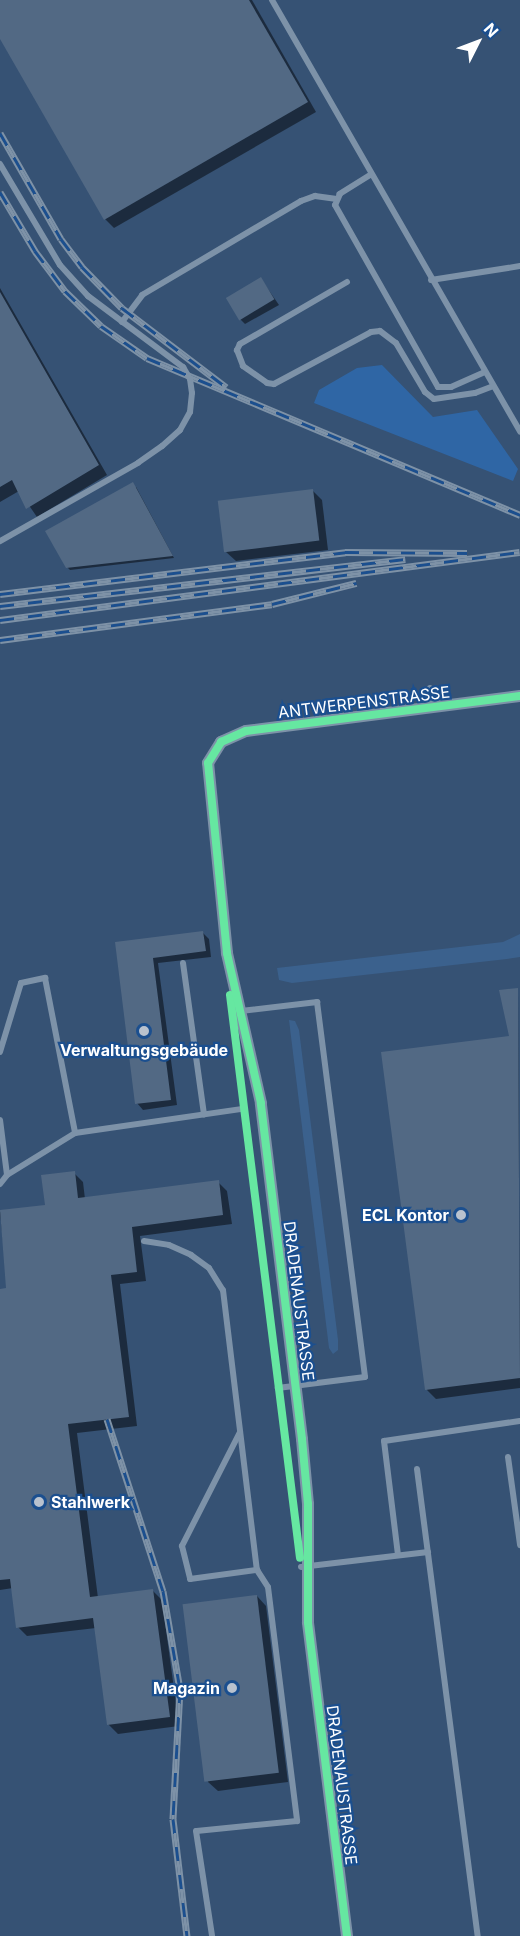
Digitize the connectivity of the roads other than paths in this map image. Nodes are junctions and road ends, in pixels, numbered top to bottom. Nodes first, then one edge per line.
1 (272, 0) edge
2 (0, 164) edge
3 (369, 175) junction
4 (337, 199) junction
5 (520, 266) edge
6 (431, 280) junction
7 (347, 282) dead end
8 (122, 322) junction
9 (485, 372) junction
10 (493, 386) junction
11 (520, 432) edge
12 (0, 541) edge
13 (430, 688) dead end
14 (520, 696) edge
15 (433, 707) junction
16 (216, 747) joint
17 (183, 963) dead end
18 (237, 1012) junction
19 (0, 1052) edge
20 (242, 1109) dead end
21 (204, 1115) junction
22 (0, 1120) edge
23 (75, 1133) junction
24 (7, 1175) junction
25 (0, 1185) edge
26 (144, 1241) dead end
27 (296, 1386) junction
28 (278, 1388) dead end
29 (520, 1421) edge
30 (240, 1432) junction
31 (508, 1457) dead end
32 (417, 1469) dead end
33 (520, 1545) edge
34 (428, 1552) junction
35 (398, 1555) junction
36 (304, 1567) junction
37 (257, 1570) junction
38 (212, 1936) edge
39 (347, 1936) edge
40 (478, 1936) edge

1 - 3 lane
2 - 8 lane
3 - 4 lane
3 - 6 lane
4 - 8 lane
4 - 9 lane
5 - 6 lane
6 - 9 lane
7 - 10 lane
8 - 12 lane
9 - 10 lane
10 - 11 lane
13 - 15 lane
14 - 15 street, ANTWERPENSTRASSE
15 - 16 street, ANTWERPENSTRASSE
16 - 18 street, DRADENAUSTRASSE
17 - 21 lane
18 - 27 street, DRADENAUSTRASSE
18 - 27 lane
19 - 23 lane
20 - 21 lane
21 - 23 lane
22 - 24 lane
23 - 24 lane
24 - 25 lane
26 - 30 lane
27 - 28 lane
27 - 36 street, DRADENAUSTRASSE
29 - 35 lane
30 - 37 lane
30 - 37 lane
31 - 33 lane
32 - 34 lane
34 - 35 lane
34 - 40 lane
35 - 36 lane
36 - 39 street, DRADENAUSTRASSE
37 - 38 lane

